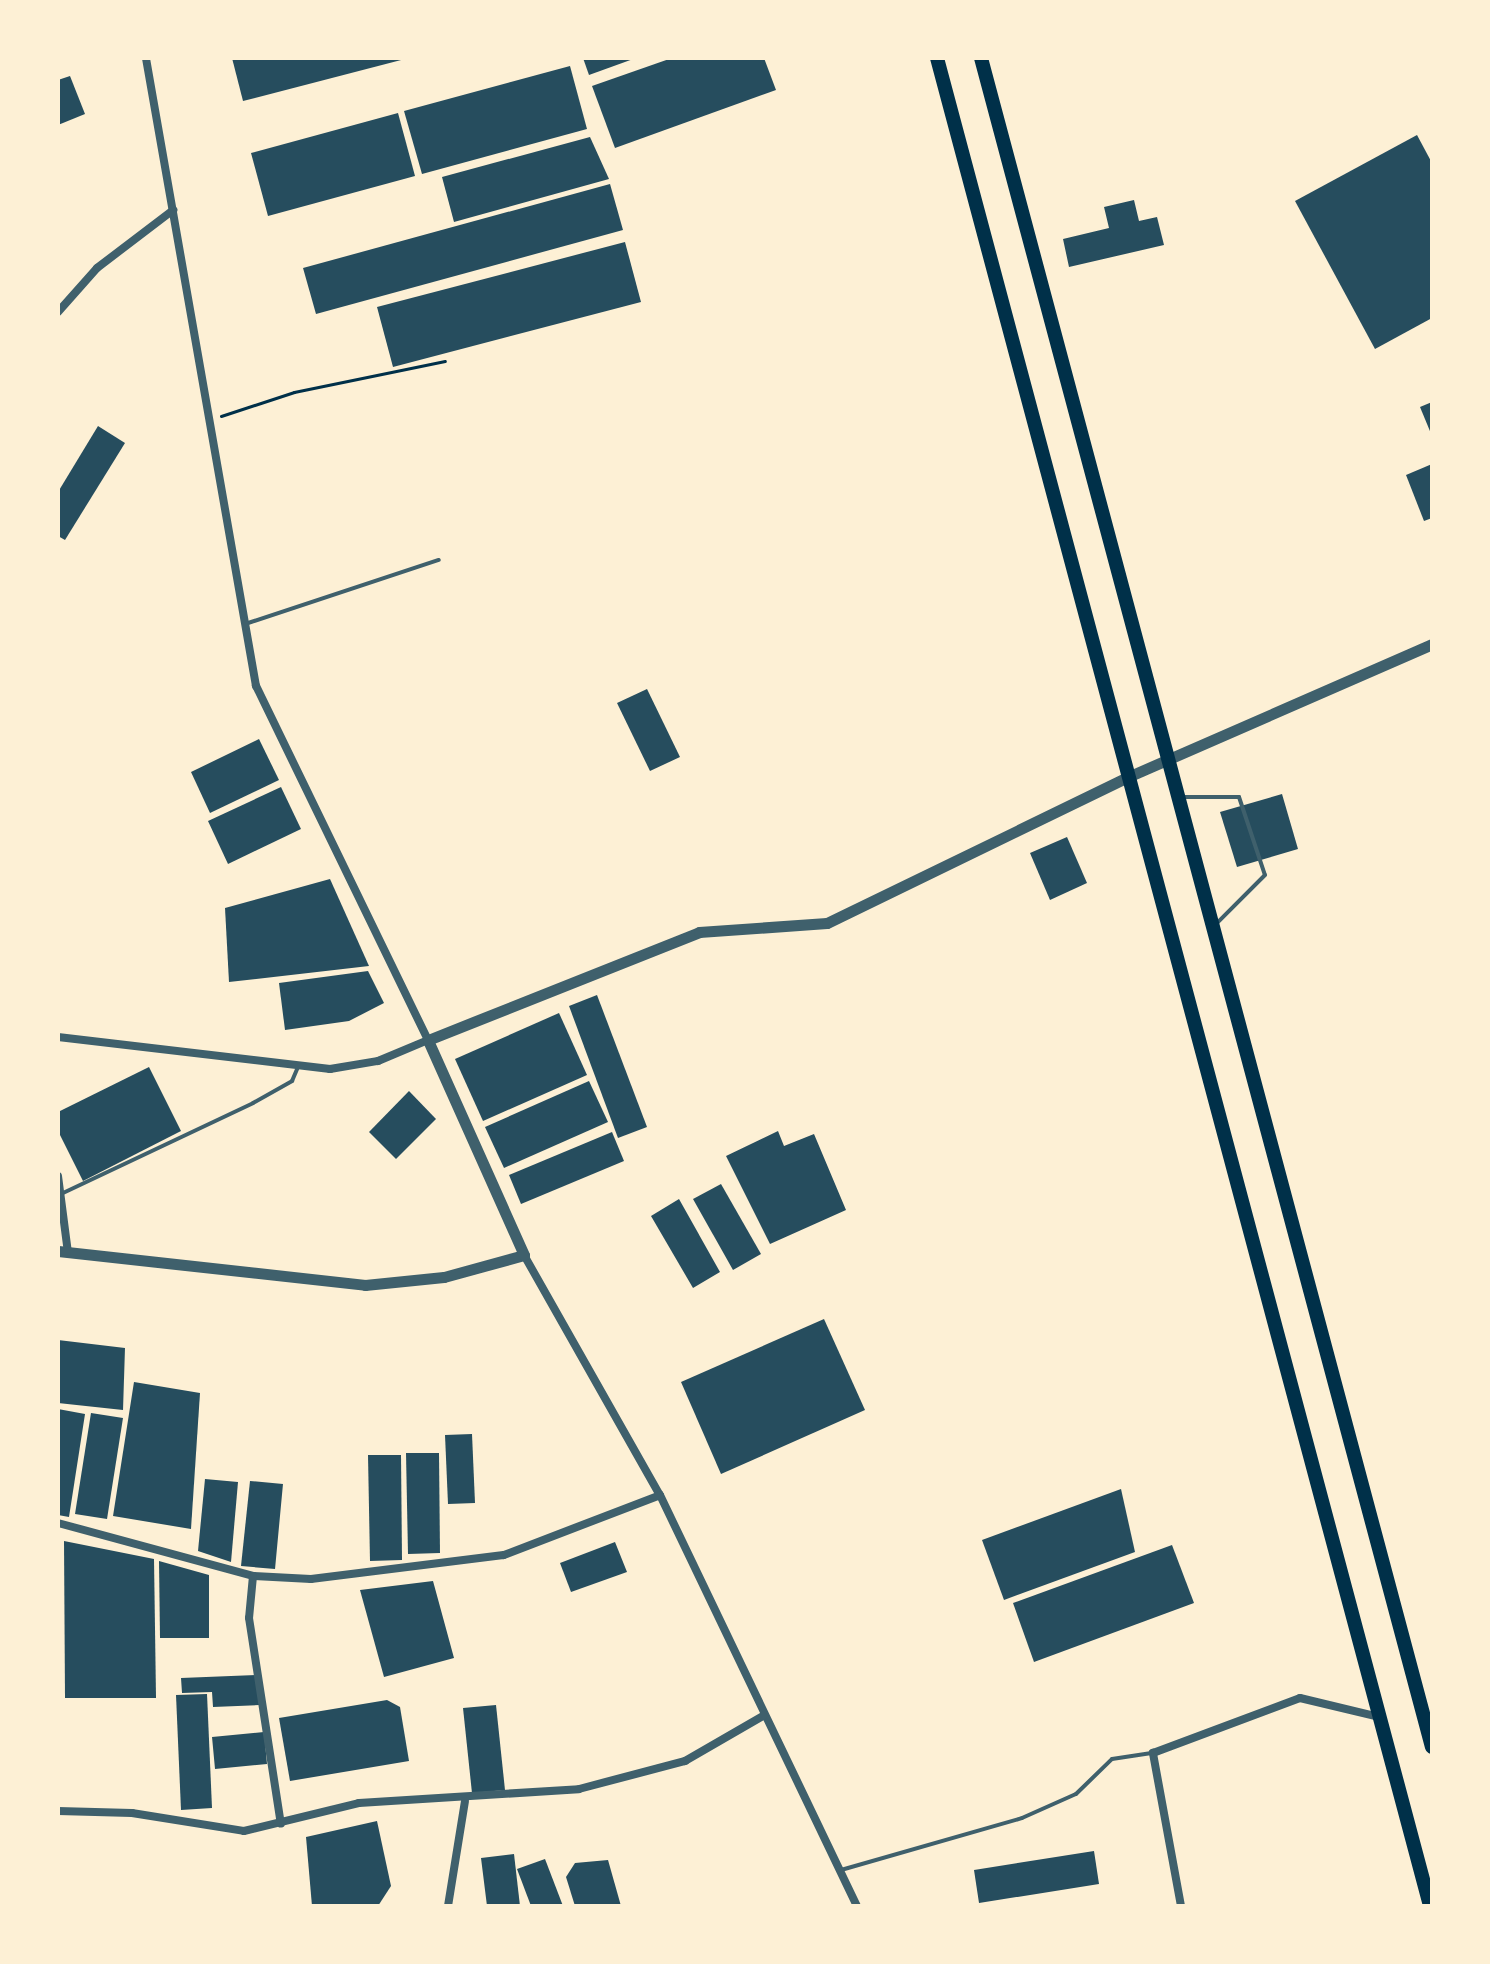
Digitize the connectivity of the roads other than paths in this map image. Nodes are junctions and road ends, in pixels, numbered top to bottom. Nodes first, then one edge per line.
1 (146, 58) edge
2 (937, 58) edge
3 (981, 58) edge
4 (173, 210) junction
5 (58, 312) edge
6 (439, 560) dead end
7 (245, 624) junction
8 (1432, 644) edge
9 (1171, 759) junction
10 (1130, 776) junction
11 (1181, 797) junction
12 (1215, 925) junction
13 (58, 1037) edge
14 (428, 1040) junction
15 (298, 1067) junction
16 (58, 1176) edge
17 (63, 1193) junction
18 (63, 1252) edge
19 (524, 1255) junction
20 (660, 1495) junction
21 (58, 1523) edge
22 (253, 1576) junction
23 (763, 1716) junction
24 (1379, 1717) junction
25 (1432, 1747) edge
26 (1153, 1753) junction
27 (465, 1801) junction
28 (58, 1811) edge
29 (281, 1824) junction
30 (839, 1870) junction
31 (448, 1906) edge
32 (857, 1906) edge
33 (1181, 1906) edge
34 (1430, 1906) edge

1 - 4 street
2 - 10 highway
3 - 9 highway
4 - 5 street
4 - 7 street
6 - 7 lane
7 - 14 street
8 - 9 street
9 - 10 street
9 - 11 highway
10 - 14 street
10 - 24 highway
11 - 12 highway
11 - 12 lane
12 - 25 highway
13 - 15 street
14 - 15 street
14 - 19 street
15 - 17 lane
16 - 17 street
17 - 18 street
18 - 19 street
19 - 20 street
20 - 22 street
20 - 23 street
21 - 22 street
22 - 29 street
23 - 27 street
23 - 30 street
24 - 26 street
24 - 34 highway
26 - 30 lane
26 - 33 street
27 - 29 street
27 - 31 street
28 - 29 street
30 - 32 street

